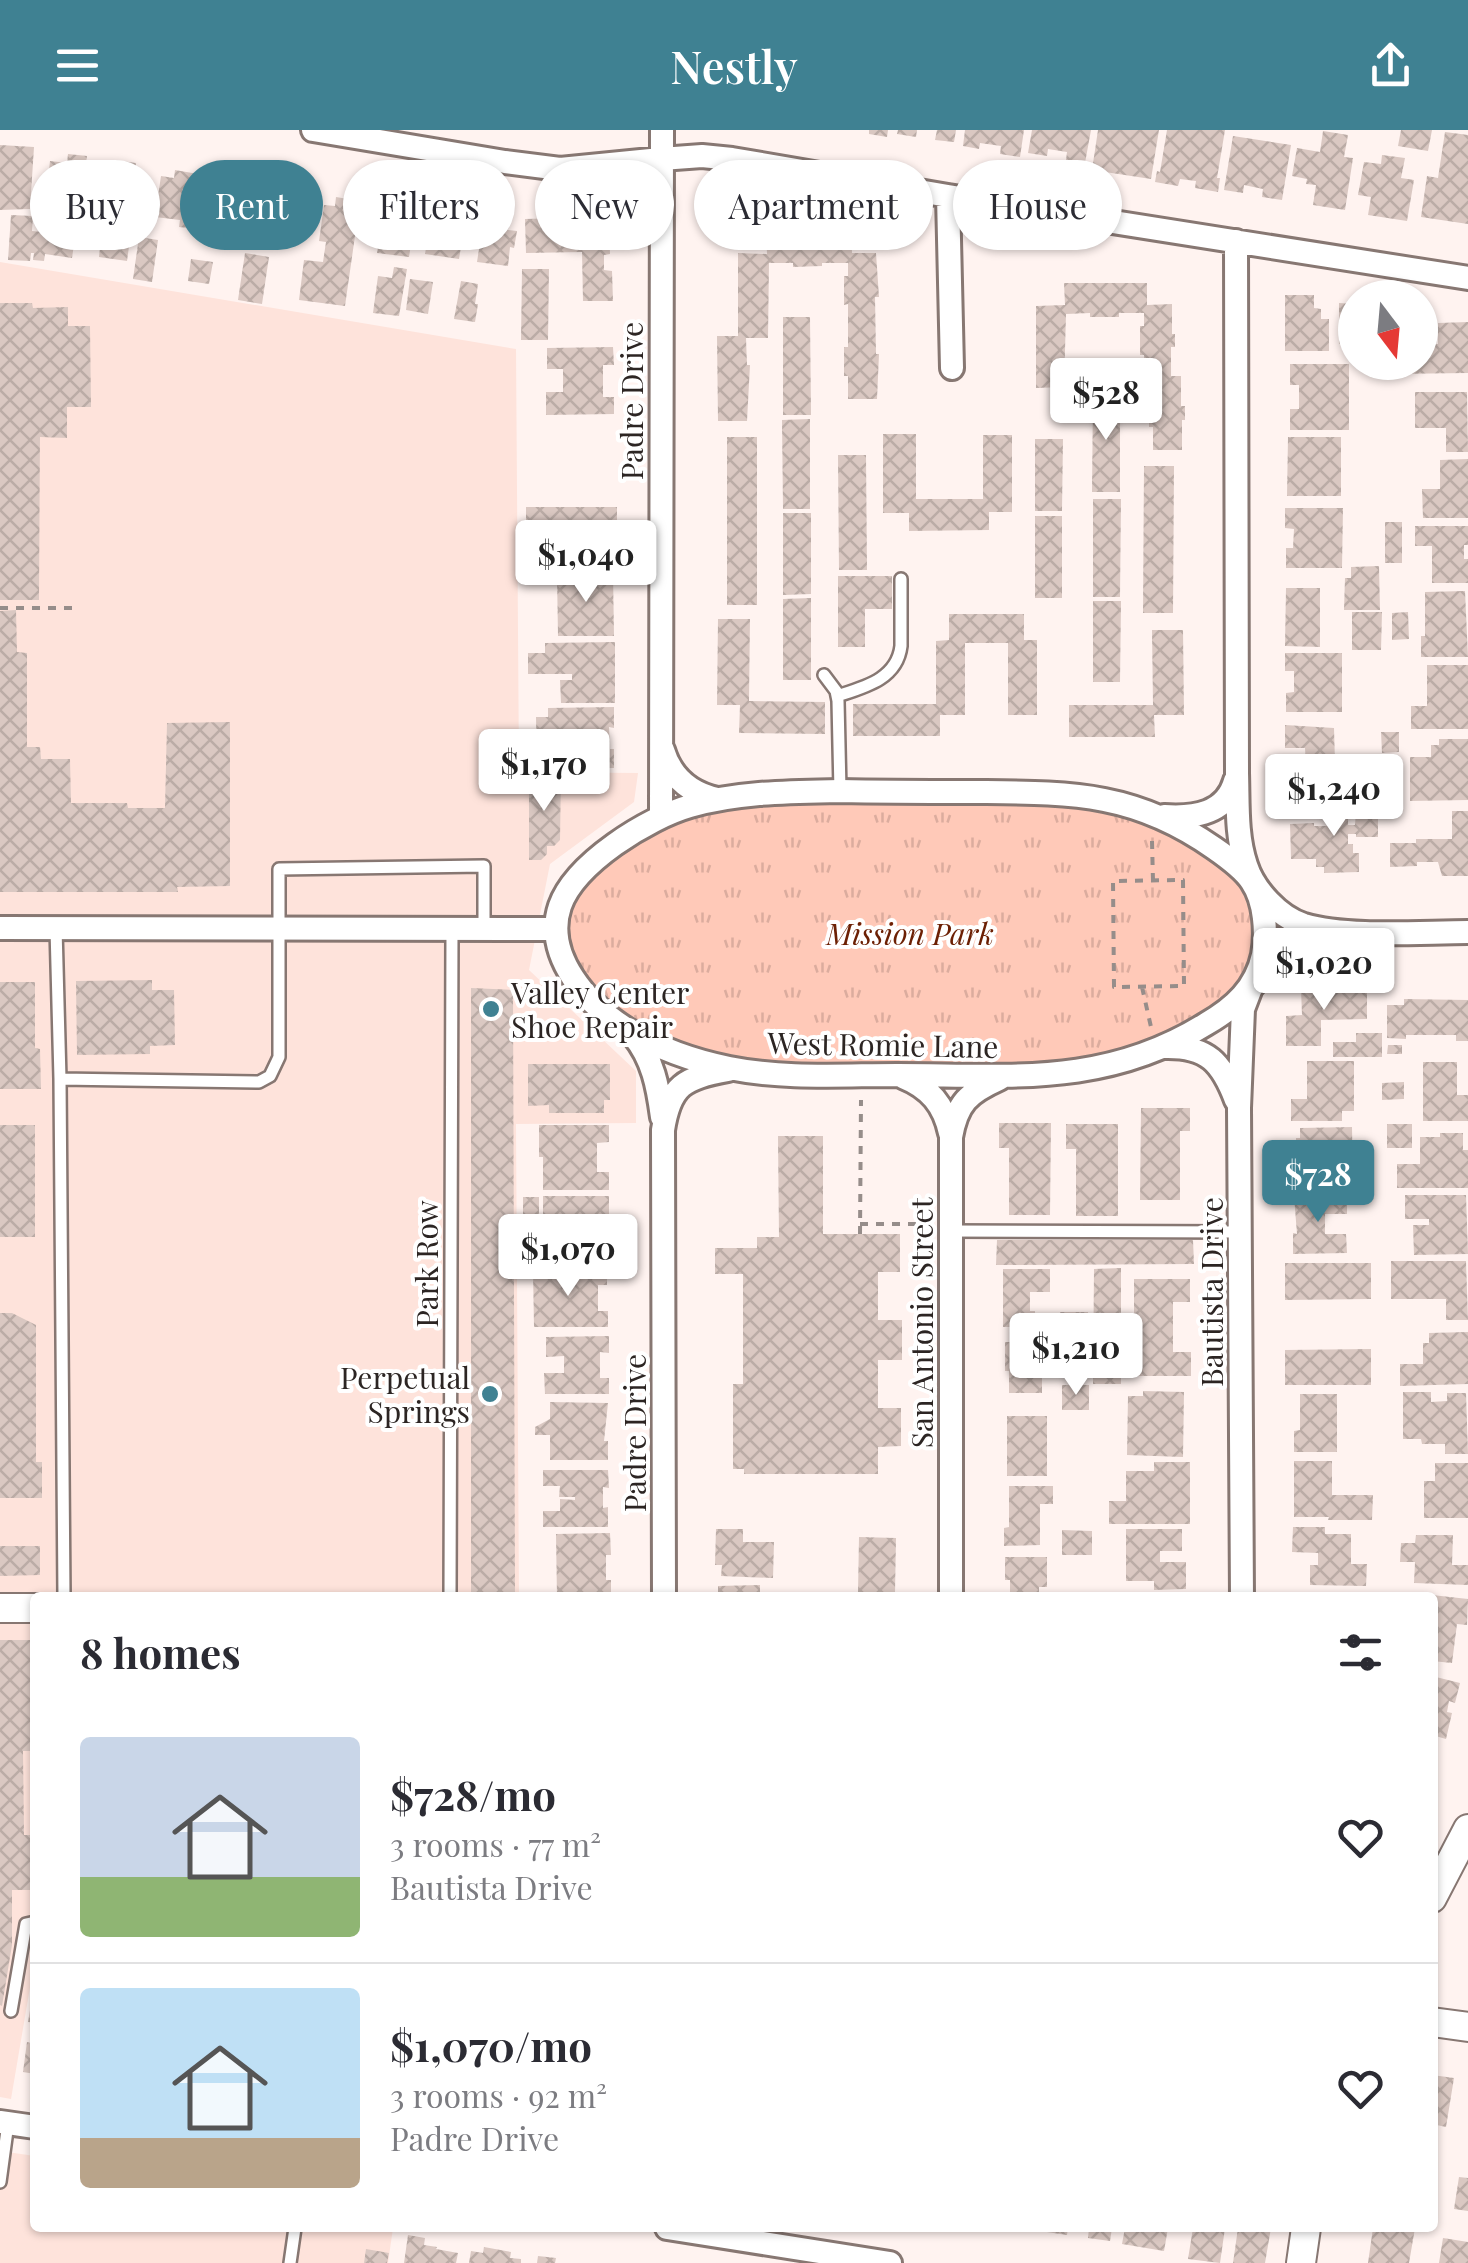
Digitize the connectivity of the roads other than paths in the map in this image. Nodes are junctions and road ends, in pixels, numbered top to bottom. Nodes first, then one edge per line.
1 (312, 130) edge
2 (662, 130) edge
3 (661, 159) junction
4 (948, 196) junction
5 (1236, 241) junction
6 (1468, 278) edge
7 (952, 368) dead end
8 (901, 580) dead end
9 (824, 675) dead end
10 (838, 696) junction
11 (661, 731) junction
12 (1237, 772) junction
13 (840, 791) junction
14 (718, 799) junction
15 (661, 817) junction
16 (1160, 817) junction
17 (1252, 881) junction
18 (0, 928) edge
19 (56, 928) junction
20 (556, 929) junction
21 (278, 930) junction
22 (452, 930) junction
23 (484, 930) junction
24 (1354, 932) junction
25 (1468, 932) edge
26 (1251, 988) junction
27 (629, 1031) junction
28 (1157, 1040) junction
29 (732, 1069) junction
30 (900, 1075) junction
31 (1006, 1075) junction
32 (60, 1079) junction
33 (1239, 1108) junction
34 (663, 1130) junction
35 (951, 1137) junction
36 (941, 1228) junction
37 (1240, 1232) junction
38 (64, 1592) edge
39 (450, 1592) edge
40 (664, 1592) edge
41 (951, 1592) edge
42 (1242, 1592) edge
43 (0, 1608) edge
44 (30, 1608) edge
45 (1468, 1829) edge
46 (1438, 1886) edge
47 (30, 1923) edge
48 (11, 2012) dead end
49 (1438, 2023) edge
50 (1468, 2028) edge
51 (4, 2122) edge
52 (30, 2127) edge
53 (0, 2182) edge
54 (294, 2232) edge
55 (692, 2232) edge
56 (1305, 2232) edge
57 (879, 2262) edge
58 (290, 2263) edge
59 (1300, 2263) edge

1 - 3 street
2 - 3 street, Padre Drive
3 - 4 street
3 - 11 street, Padre Drive
4 - 5 street
4 - 7 street
5 - 6 street
5 - 12 street
8 - 10 lane
9 - 10 lane
10 - 13 lane
11 - 14 street
11 - 15 street, Padre Drive
12 - 16 street
12 - 17 street
13 - 14 street, West Romie Lane
13 - 16 street, West Romie Lane
14 - 15 street, West Romie Lane
15 - 20 street, West Romie Lane
16 - 17 street, West Romie Lane
17 - 24 street, West Romie Lane
17 - 26 street
18 - 19 street
19 - 21 street
19 - 32 lane
20 - 23 street
20 - 27 street, West Romie Lane
21 - 22 street
21 - 23 lane
21 - 32 lane
22 - 23 street
22 - 39 lane, Park Row
24 - 25 street, West Romie Lane
24 - 26 street, West Romie Lane
26 - 28 street, West Romie Lane
26 - 33 street, Bautista Drive
27 - 29 street, West Romie Lane
27 - 34 street
28 - 31 street, West Romie Lane
28 - 33 street
29 - 30 street, West Romie Lane
29 - 34 street, Padre Drive
30 - 31 street, West Romie Lane
30 - 35 street
31 - 35 street, San Antonio Street
32 - 38 lane
33 - 37 street, Bautista Drive
34 - 40 street, Padre Drive
35 - 36 street, San Antonio Street
36 - 37 lane
36 - 41 street, San Antonio Street
37 - 42 street, Bautista Drive
43 - 44 street
45 - 46 street
47 - 48 lane
49 - 50 street
51 - 52 street
51 - 53 lane
54 - 58 lane
55 - 57 street
56 - 59 street

